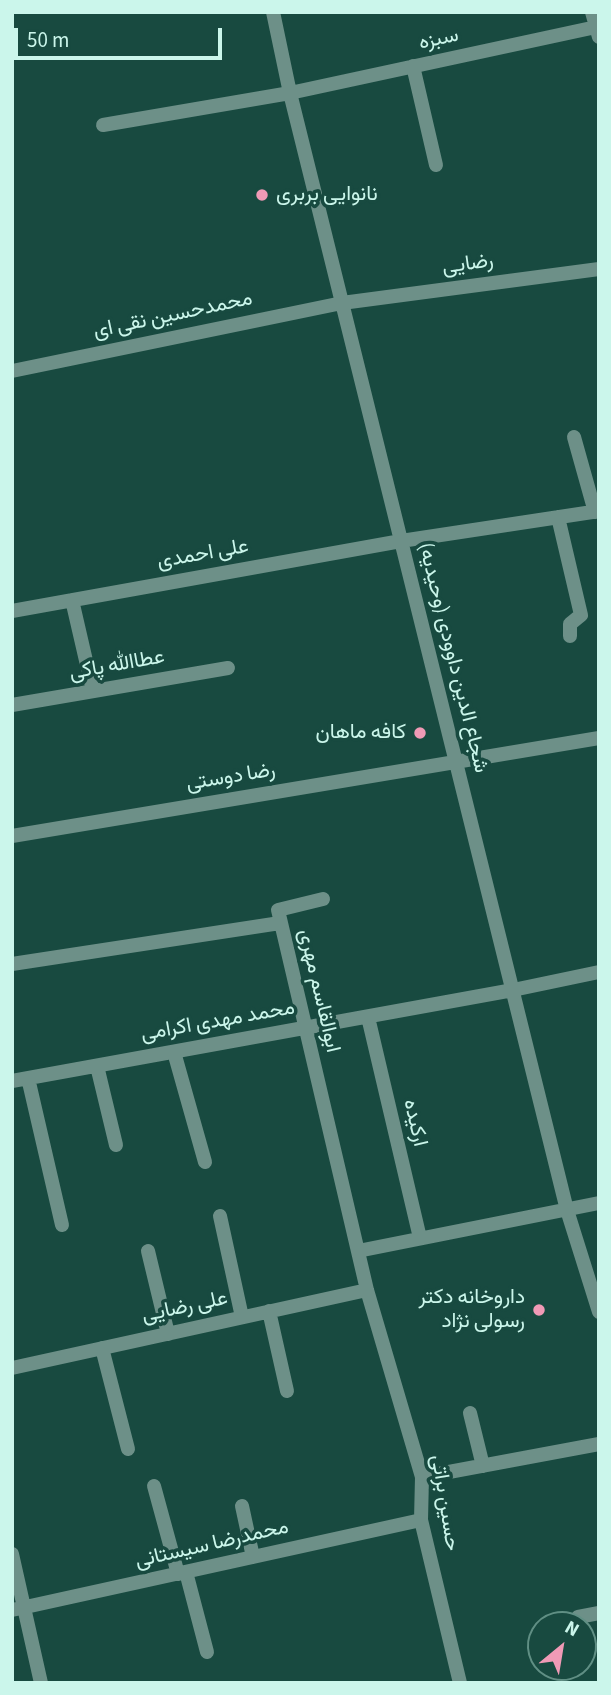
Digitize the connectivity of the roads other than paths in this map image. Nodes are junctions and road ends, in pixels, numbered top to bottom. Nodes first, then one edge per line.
1 (273, 12) edge
2 (592, 12) edge
3 (597, 32) edge
4 (414, 66) junction
5 (290, 93) junction
6 (103, 125) dead end
7 (436, 165) dead end
8 (599, 269) edge
9 (342, 303) junction
10 (12, 371) edge
11 (574, 437) dead end
12 (597, 511) edge
13 (558, 517) junction
14 (401, 541) junction
15 (72, 600) junction
16 (12, 611) edge
17 (570, 636) dead end
18 (228, 668) dead end
19 (93, 691) junction
20 (12, 705) edge
21 (599, 738) edge
22 (456, 762) junction
23 (12, 836) edge
24 (323, 899) dead end
25 (281, 923) junction
26 (12, 964) edge
27 (599, 972) edge
28 (513, 990) junction
29 (368, 1017) junction
30 (305, 1028) junction
31 (174, 1052) junction
32 (97, 1066) junction
33 (28, 1078) junction
34 (12, 1081) edge
35 (116, 1145) dead end
36 (205, 1162) dead end
37 (599, 1203) edge
38 (567, 1210) junction
39 (220, 1216) dead end
40 (62, 1225) dead end
41 (420, 1238) junction
42 (148, 1251) dead end
43 (358, 1251) junction
44 (367, 1290) junction
45 (269, 1311) junction
46 (599, 1312) edge
47 (242, 1317) junction
48 (168, 1334) junction
49 (102, 1348) junction
50 (12, 1368) edge
51 (287, 1391) dead end
52 (470, 1413) dead end
53 (599, 1444) edge
54 (128, 1449) dead end
55 (483, 1466) junction
56 (422, 1477) junction
57 (154, 1486) dead end
58 (242, 1506) dead end
59 (421, 1520) junction
60 (12, 1554) edge
61 (253, 1558) junction
62 (182, 1573) junction
63 (18, 1609) edge
64 (207, 1652) dead end
65 (41, 1683) edge
66 (460, 1683) edge

1 - 5 street, شجاع الدین داوودی (وحیدیه)
2 - 3 street
3 - 4 street, سبزه
4 - 5 street, سبزه
4 - 7 street
5 - 6 street, سبزه
5 - 9 street, شجاع الدین داوودی (وحیدیه)
8 - 9 street, رضایی
9 - 10 street, محمدحسین نقی ای
9 - 14 street, شجاع الدین داوودی (وحیدیه)
11 - 12 street
12 - 13 street, علی احمدی
13 - 14 street, علی احمدی
13 - 17 street
14 - 15 street, علی احمدی
14 - 22 street, شجاع الدین داوودی (وحیدیه)
15 - 16 street, علی احمدی
15 - 19 street
18 - 19 street, عطاالله پاکی
19 - 20 street, عطاالله پاکی
21 - 22 street, رضا دوستی
22 - 23 street, رضا دوستی
22 - 28 street, شجاع الدین داوودی (وحیدیه)
24 - 25 street
25 - 26 street, ابوالقاسم مهری
25 - 30 street, ابوالقاسم مهری
27 - 28 street, محمد مهدی اکرامی
28 - 29 street, محمد مهدی اکرامی
28 - 38 street, شجاع الدین داوودی (وحیدیه)
29 - 30 street, محمد مهدی اکرامی
29 - 41 street, ارکیده
30 - 31 street, محمد مهدی اکرامی
30 - 43 street, ابوالقاسم مهری
31 - 32 street, محمد مهدی اکرامی
31 - 36 street
32 - 33 street, محمد مهدی اکرامی
32 - 35 street
33 - 34 street, محمد مهدی اکرامی
33 - 40 street
37 - 38 street
38 - 41 street
38 - 46 street, شجاع الدین داوودی (وحیدیه)
39 - 47 street
41 - 43 street
42 - 48 street
43 - 44 street, حسین براتی
44 - 45 street, علی رضایی
44 - 56 street, حسین براتی
45 - 47 street, علی رضایی
45 - 51 street
47 - 48 street, علی رضایی
48 - 49 street, علی رضایی
49 - 50 street, علی رضایی
49 - 54 street
52 - 55 street
53 - 55 street
55 - 56 street
56 - 59 street, حسین براتی
57 - 62 street
58 - 61 street
59 - 61 street, محمدرضا سیستانی
59 - 66 street, حسین براتی
60 - 63 street
61 - 62 street, محمدرضا سیستانی
62 - 63 street, محمدرضا سیستانی
62 - 64 street
63 - 65 street

